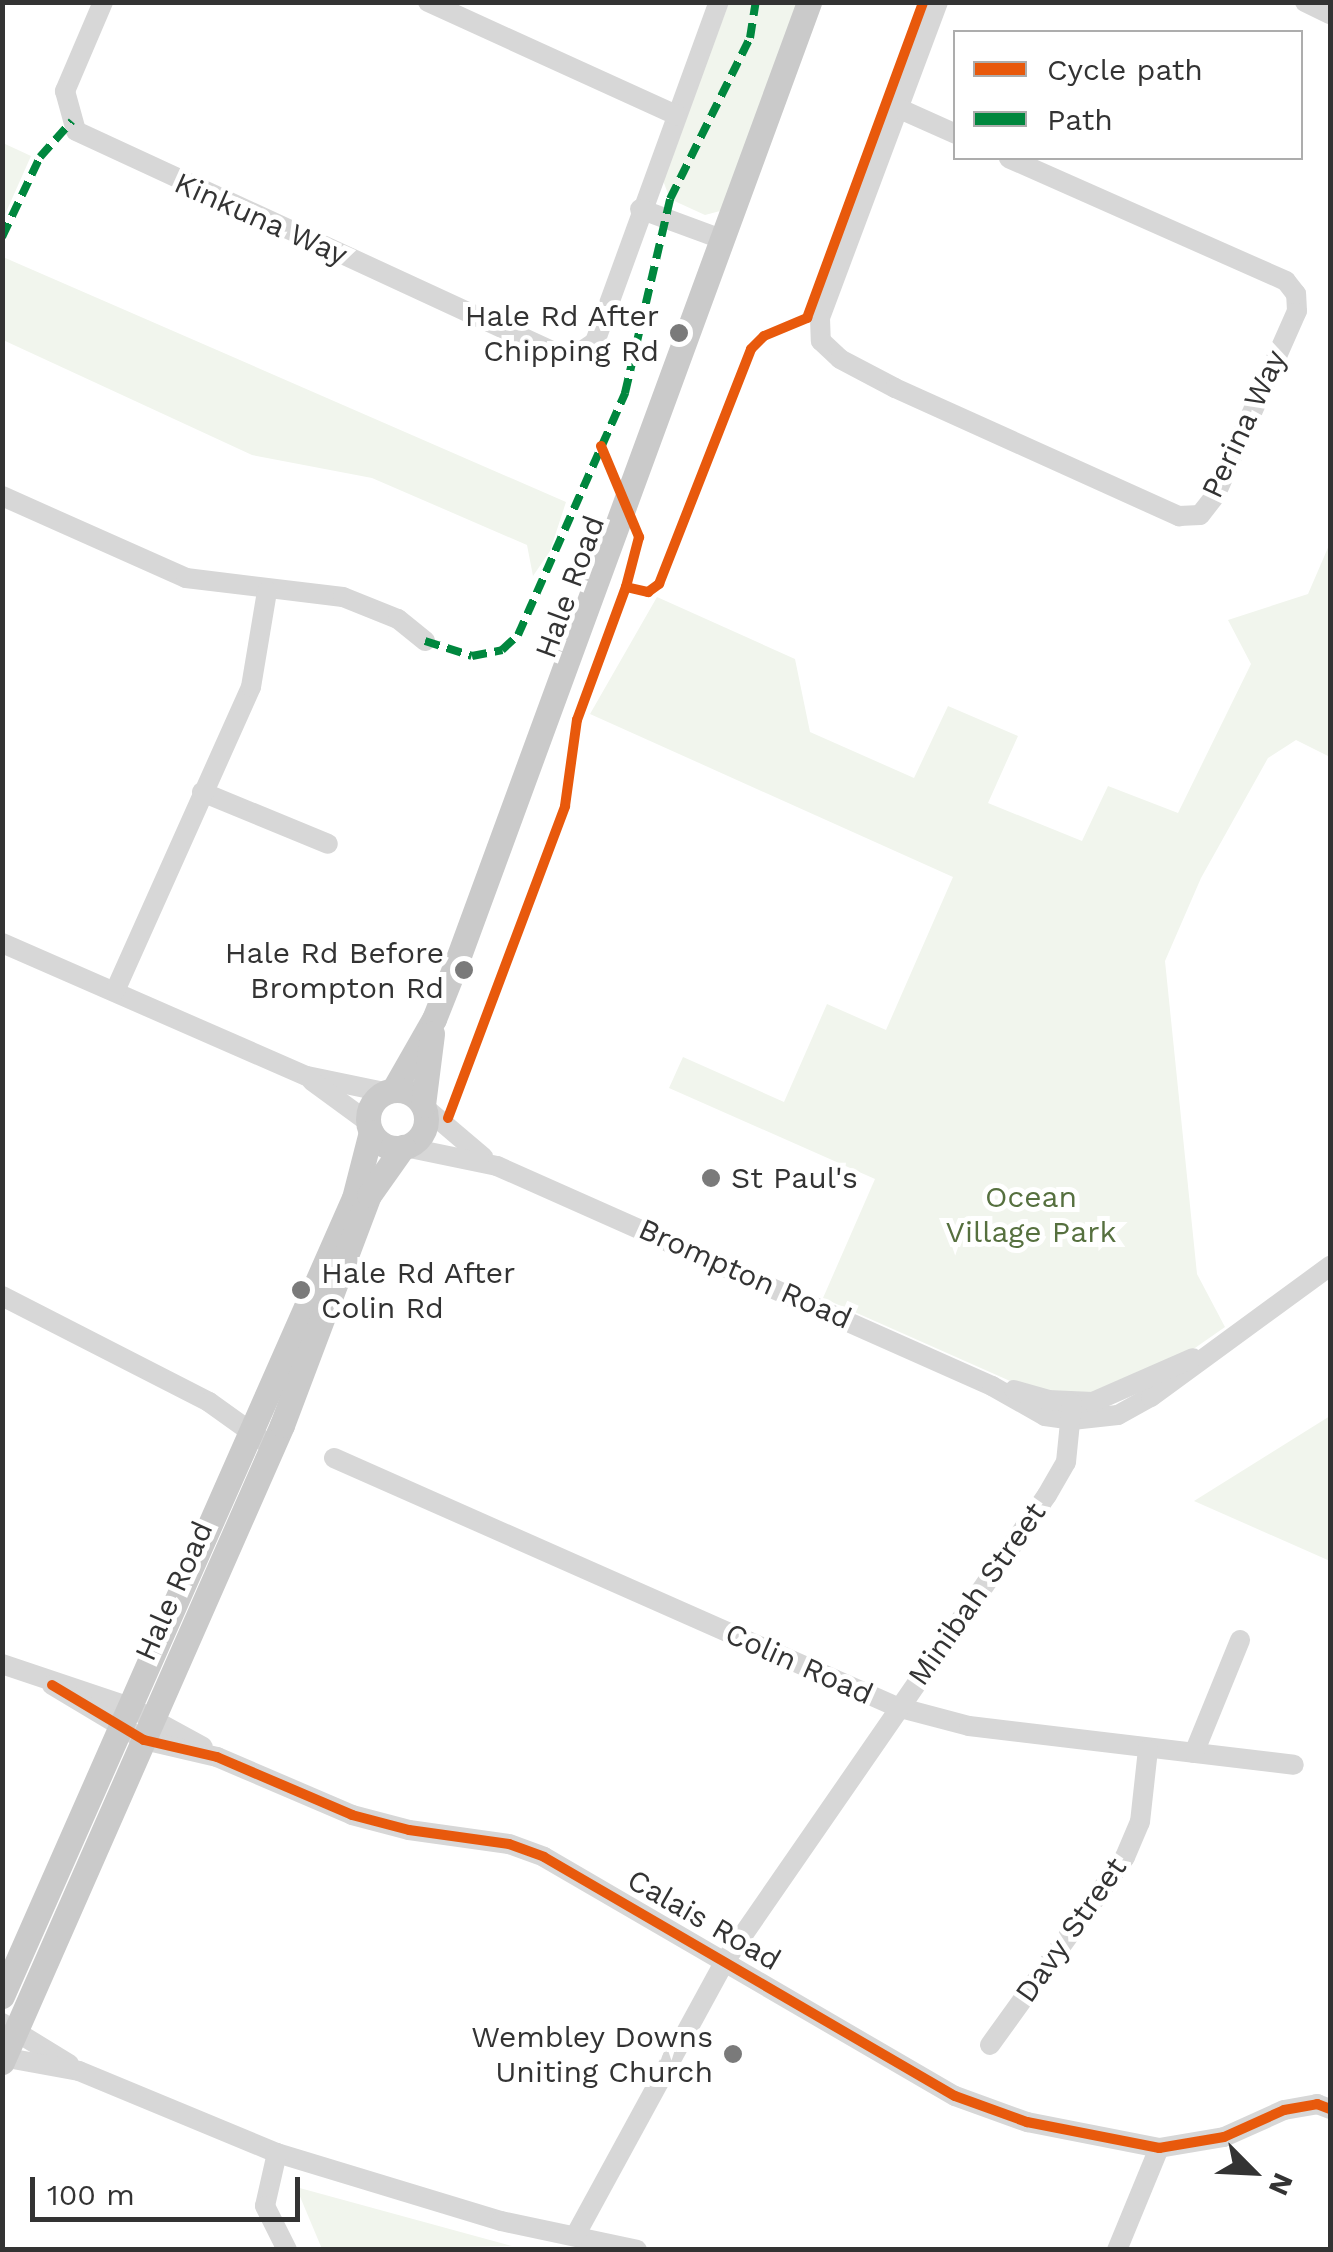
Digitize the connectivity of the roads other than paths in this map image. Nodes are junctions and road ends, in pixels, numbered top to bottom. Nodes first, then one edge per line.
1 (103, 2) edge
2 (428, 2) edge
3 (719, 2) edge
4 (810, 2) edge
5 (938, 2) edge
6 (1305, 2) edge
7 (1330, 14) edge
8 (900, 109) junction
9 (676, 115) junction
10 (953, 133) edge
11 (1014, 160) edge
12 (640, 210) junction
13 (724, 240) junction
14 (2, 496) edge
15 (267, 591) junction
16 (425, 641) dead end
17 (202, 792) junction
18 (328, 844) dead end
19 (2, 943) edge
20 (115, 992) junction
21 (434, 1019) junction
22 (307, 1076) junction
23 (389, 1091) junction
24 (423, 1106) junction
25 (369, 1127) junction
26 (404, 1147) junction
27 (497, 1166) junction
28 (1330, 1266) edge
29 (2, 1296) edge
30 (1072, 1412) junction
31 (266, 1430) junction
32 (334, 1458) dead end
33 (1240, 1640) dead end
34 (2, 1664) edge
35 (897, 1707) junction
36 (137, 1724) junction
37 (1148, 1750) junction
38 (1194, 1753) junction
39 (1294, 1765) dead end
40 (725, 1961) junction
41 (2, 1996) edge
42 (10, 2026) edge
43 (990, 2045) dead end
44 (3, 2059) edge
45 (79, 2071) junction
46 (1330, 2109) edge
47 (1159, 2148) junction
48 (277, 2153) junction
49 (575, 2236) junction
50 (287, 2250) edge
51 (637, 2250) edge
52 (1118, 2250) edge

1 - 12 street, Kinkuna Way
2 - 9 street
3 - 9 street
4 - 13 main road, Hale Road
5 - 8 street
6 - 7 street
8 - 10 street
8 - 11 street, Perina Way
9 - 12 street
12 - 13 street
13 - 21 main road, Hale Road
14 - 15 street
15 - 16 street
15 - 17 street
17 - 18 street
17 - 20 street
19 - 20 street
20 - 22 street
21 - 23 main road, Hale Road
21 - 24 main road, Hale Road
22 - 23 street
22 - 25 street
23 - 24 main road
23 - 25 main road
24 - 26 main road
24 - 27 street, Brompton Road
25 - 26 main road
25 - 31 main road, Hale Road
26 - 27 street, Brompton Road
26 - 31 main road, Hale Road
27 - 30 street, Brompton Road
28 - 30 street
29 - 31 street
30 - 35 street, Minibah Street
31 - 36 main road, Hale Road
32 - 35 street, Colin Road
33 - 38 street
34 - 36 street, Calais Road
35 - 37 street, Colin Road
35 - 40 street, Minibah Street
36 - 40 street, Calais Road
36 - 41 main road, Hale Road
36 - 42 main road, Hale Road
37 - 38 street, Colin Road
37 - 43 street, Davy Street
38 - 39 street, Colin Road
40 - 47 street, Calais Road
40 - 49 street, Minibah Street
42 - 44 main road, Hale Road
42 - 45 street
44 - 45 street
45 - 48 street
46 - 47 street, Calais Road
47 - 52 street
48 - 49 street
48 - 50 street
49 - 51 street

